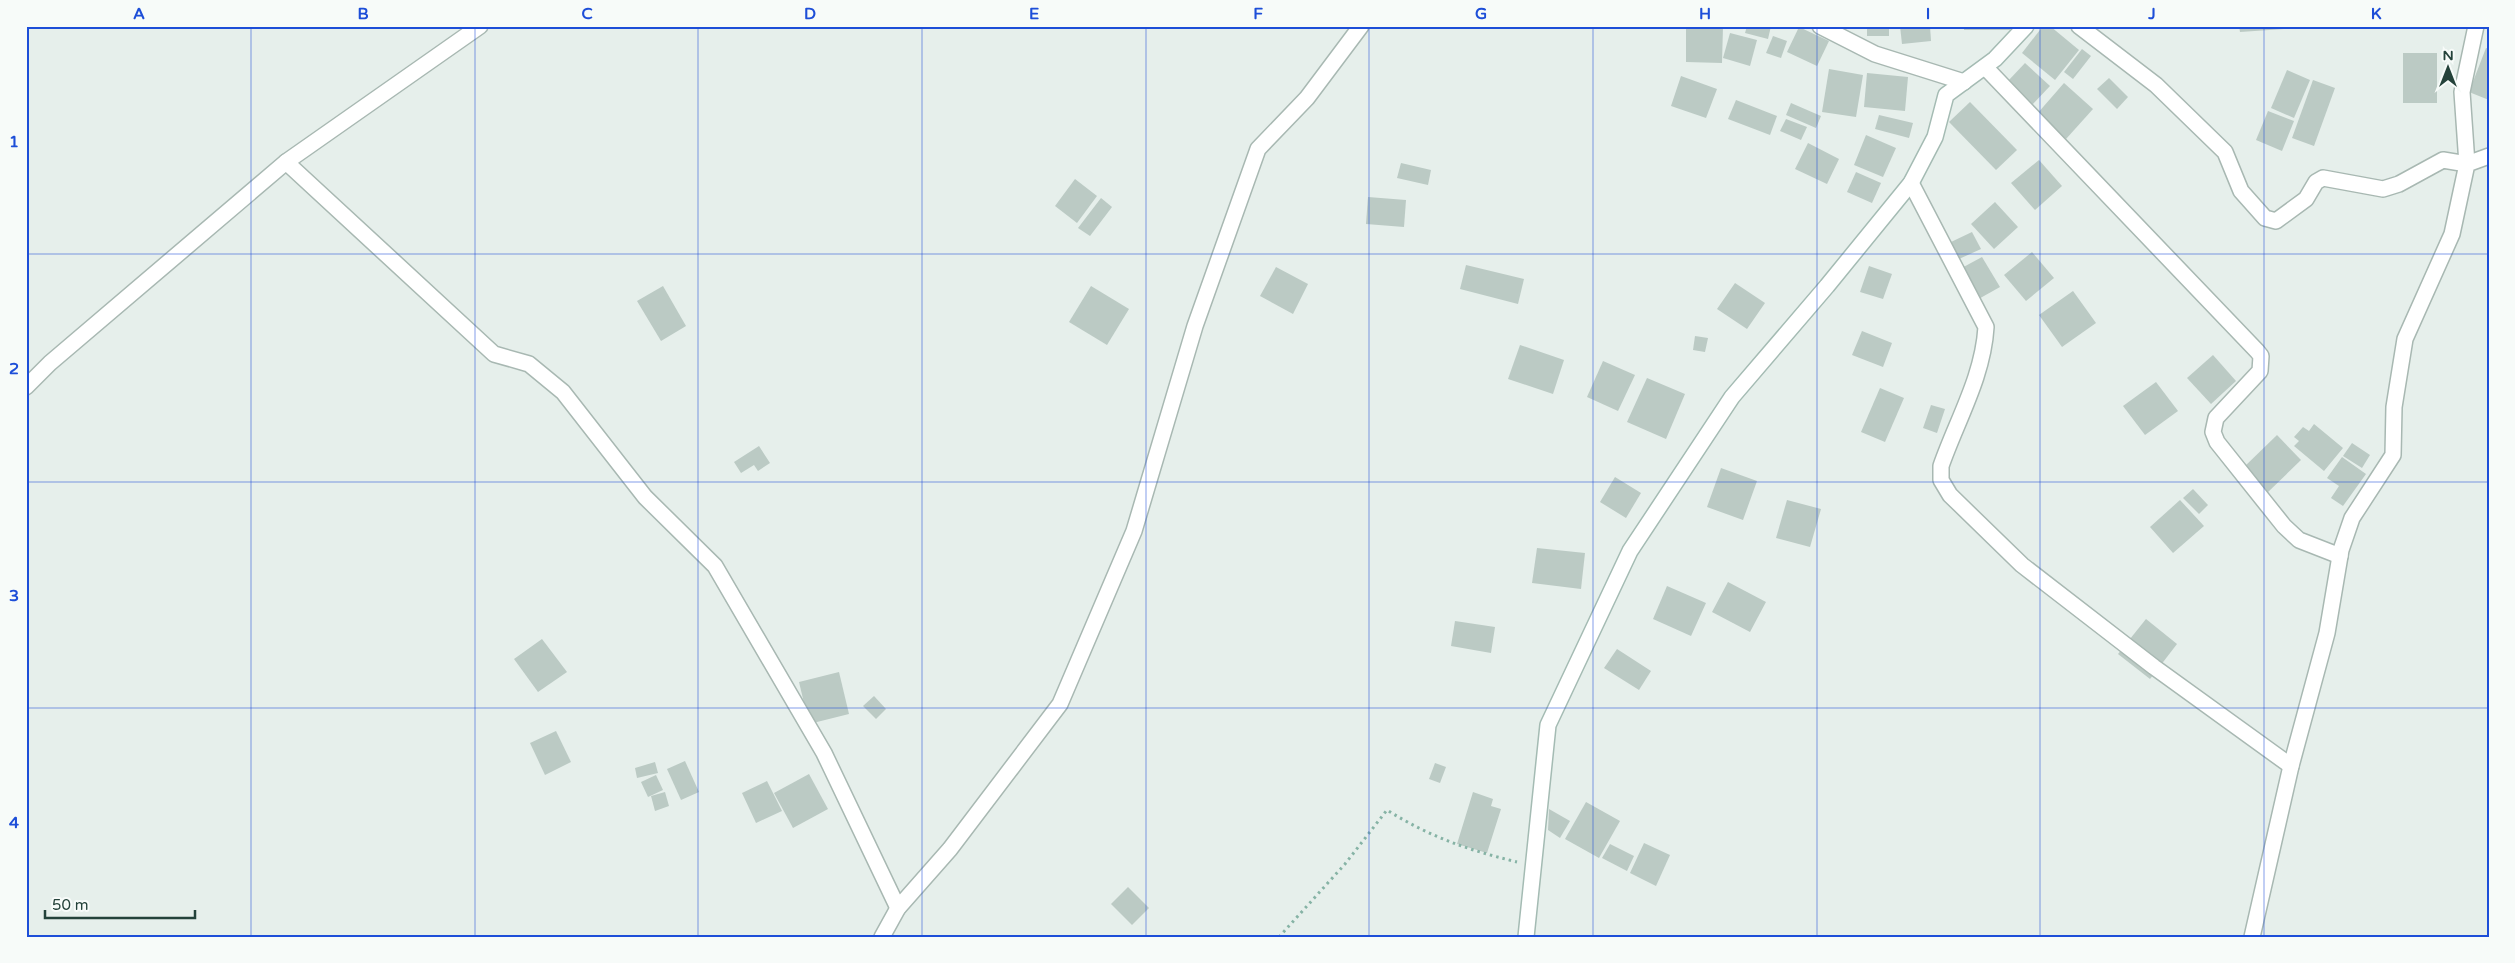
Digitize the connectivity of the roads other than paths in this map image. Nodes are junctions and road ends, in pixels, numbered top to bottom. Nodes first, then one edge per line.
1 (480, 26) edge
2 (1361, 26) edge
3 (1820, 26) edge
4 (2026, 26) edge
5 (2080, 26) edge
6 (2476, 26) edge
7 (1984, 67) junction
8 (1964, 82) junction
9 (2489, 156) edge
10 (286, 162) junction
11 (2467, 164) junction
12 (1911, 183) junction
13 (26, 387) edge
14 (2340, 556) junction
15 (2291, 766) junction
16 (898, 908) junction
17 (882, 937) edge
18 (1526, 937) edge
19 (2252, 937) edge

1 - 10 street
2 - 16 street
3 - 8 street
4 - 7 street
5 - 11 street
6 - 11 street
7 - 8 street
7 - 14 street
8 - 12 street
9 - 11 street
10 - 13 street
10 - 16 street
11 - 14 street
12 - 15 street
12 - 18 street
14 - 15 street
15 - 19 street
16 - 17 street

